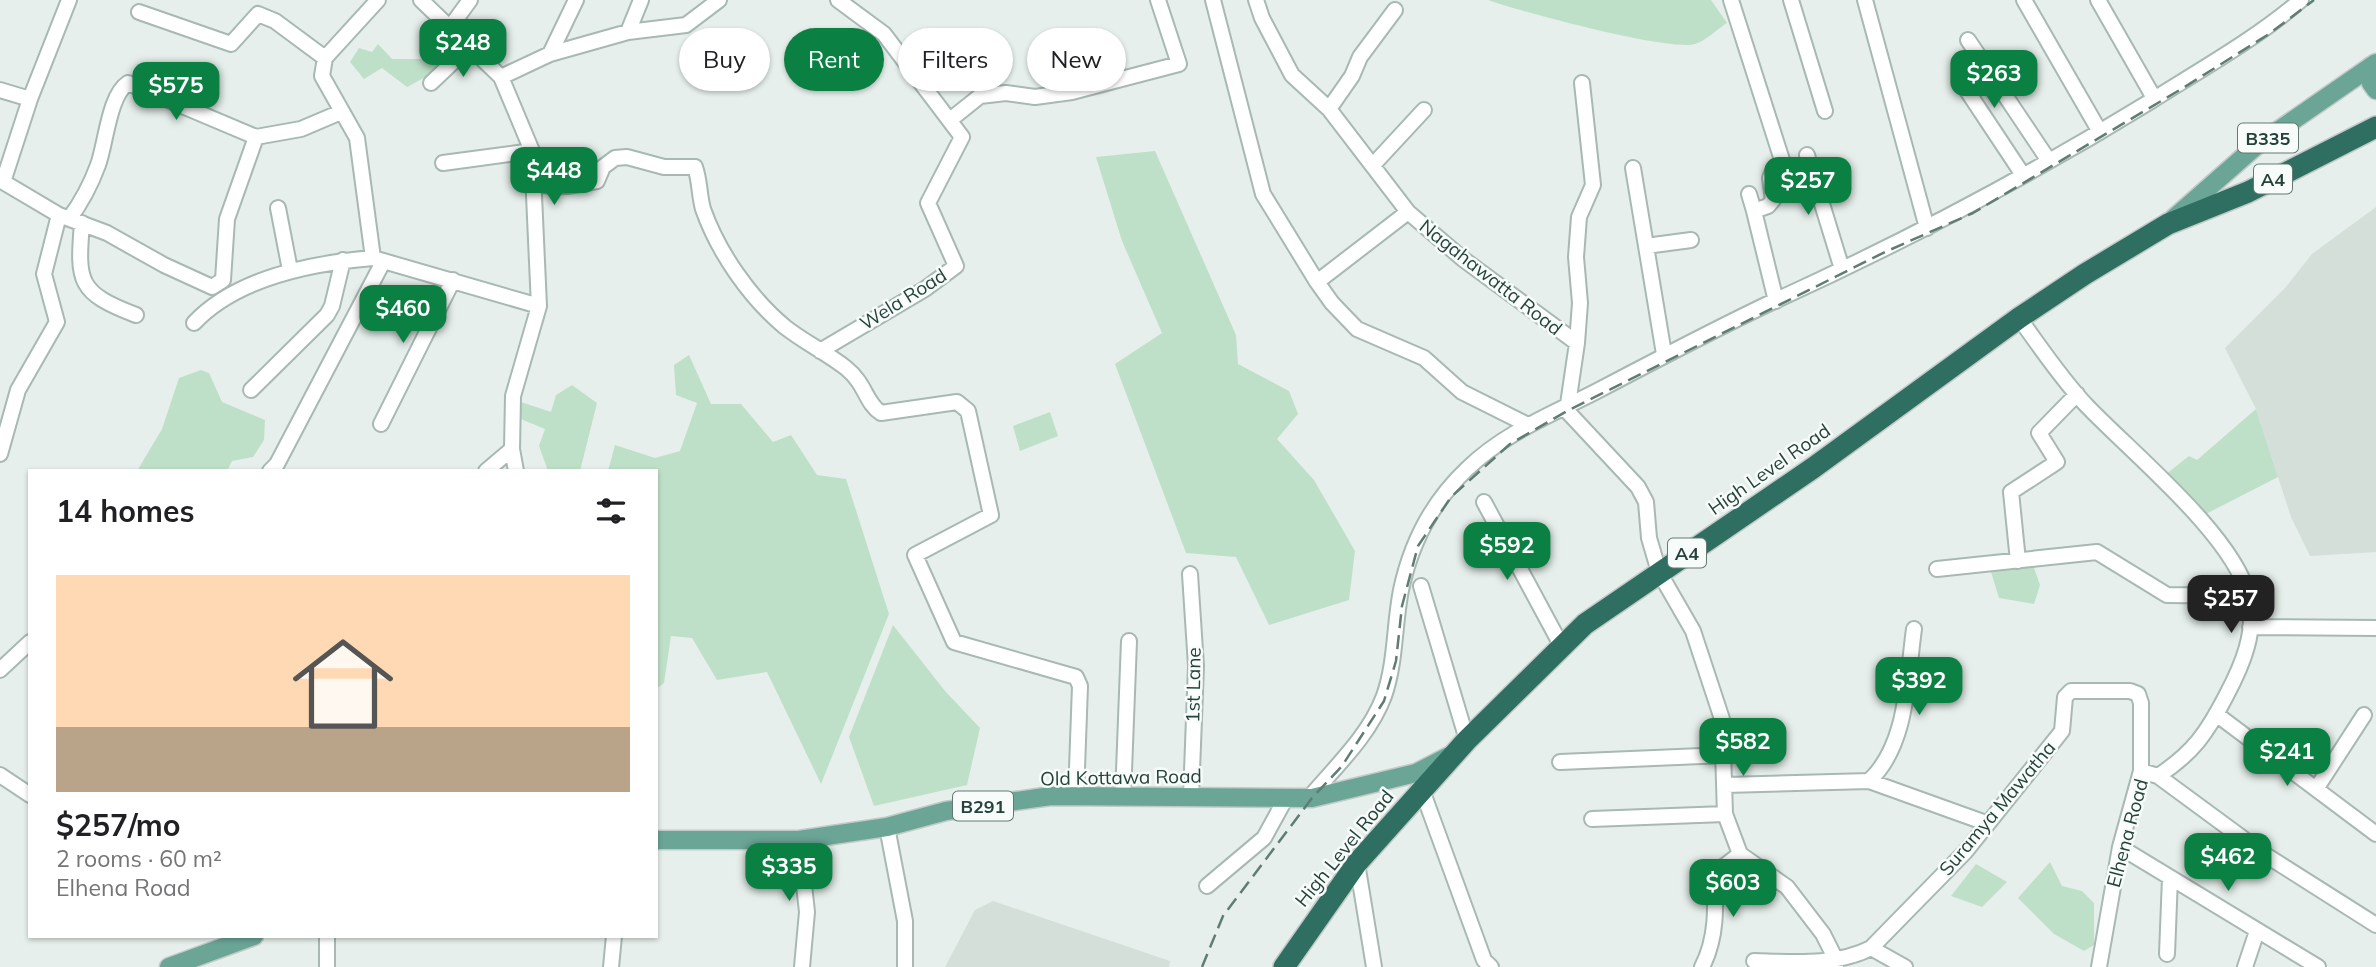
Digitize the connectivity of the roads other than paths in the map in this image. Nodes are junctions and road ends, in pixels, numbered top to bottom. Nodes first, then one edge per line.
1 (69, 0) edge
2 (378, 0) edge
3 (421, 0) edge
4 (470, 0) edge
5 (576, 0) edge
6 (641, 0) edge
7 (719, 0) edge
8 (838, 0) edge
9 (1158, 0) edge
10 (1213, 0) edge
11 (1256, 0) edge
12 (1731, 0) edge
13 (1791, 0) edge
14 (1865, 0) edge
15 (2024, 0) edge
16 (2098, 0) edge
17 (2295, 2) edge
18 (259, 7) edge
19 (1395, 10) dead end
20 (139, 12) dead end
21 (451, 26) junction
22 (628, 32) junction
23 (1968, 40) dead end
24 (470, 46) junction
25 (550, 54) junction
26 (325, 58) junction
27 (2374, 64) edge
28 (501, 77) junction
29 (1960, 80) dead end
30 (431, 83) dead end
31 (1582, 83) dead end
32 (0, 90) edge
33 (2376, 90) edge
34 (2154, 98) junction
35 (30, 99) junction
36 (1329, 109) junction
37 (1424, 110) dead end
38 (1825, 111) dead end
39 (341, 112) junction
40 (950, 120) junction
41 (2376, 127) edge
42 (2100, 132) junction
43 (256, 137) junction
44 (532, 151) junction
45 (1807, 155) dead end
46 (2049, 161) junction
47 (443, 163) dead end
48 (1373, 165) junction
49 (1633, 168) dead end
50 (2023, 175) junction
51 (1, 181) edge
52 (536, 185) junction
53 (1749, 194) dead end
54 (278, 208) dead end
55 (1754, 211) junction
56 (1408, 212) junction
57 (70, 219) junction
58 (2168, 224) junction
59 (1927, 228) junction
60 (1691, 240) dead end
61 (1646, 246) junction
62 (343, 260) junction
63 (378, 260) junction
64 (1842, 269) junction
65 (290, 270) junction
66 (453, 279) junction
67 (1317, 282) junction
68 (1776, 301) junction
69 (539, 306) junction
70 (136, 315) dead end
71 (2019, 318) junction
72 (194, 323) dead end
73 (1577, 343) junction
74 (820, 351) junction
75 (1664, 354) junction
76 (251, 390) dead end
77 (2077, 394) junction
78 (1567, 406) junction
79 (381, 424) dead end
80 (1528, 425) junction
81 (512, 449) junction
82 (0, 454) edge
83 (272, 469) edge
84 (488, 469) edge
85 (516, 469) edge
86 (1484, 502) dead end
87 (2018, 561) junction
88 (1937, 569) dead end
89 (1659, 572) junction
90 (1190, 574) dead end
91 (1421, 586) dead end
92 (2249, 596) junction
93 (2250, 627) junction
94 (2376, 628) edge
95 (1914, 629) dead end
96 (1129, 641) dead end
97 (28, 644) edge
98 (1560, 645) junction
99 (0, 670) edge
100 (2216, 714) junction
101 (2364, 715) dead end
102 (1461, 746) junction
103 (1725, 755) junction
104 (1560, 762) dead end
105 (2141, 772) junction
106 (0, 775) edge
107 (2158, 776) junction
108 (1869, 781) junction
109 (1725, 785) junction
110 (2316, 789) junction
111 (1422, 790) junction
112 (28, 794) edge
113 (1076, 796) junction
114 (1123, 797) junction
115 (1191, 797) junction
116 (1286, 798) junction
117 (1309, 798) junction
118 (1725, 814) junction
119 (1592, 819) dead end
120 (1986, 823) junction
121 (887, 827) junction
122 (2376, 834) edge
123 (658, 840) edge
124 (799, 840) junction
125 (2120, 847) junction
126 (1740, 854) junction
127 (1357, 863) junction
128 (2170, 878) junction
129 (1207, 886) dead end
130 (2376, 925) edge
131 (2257, 931) junction
132 (243, 938) edge
133 (327, 938) edge
134 (614, 938) edge
135 (222, 942) edge
136 (1871, 948) junction
137 (2167, 954) dead end
138 (1754, 961) dead end
139 (1836, 963) edge
140 (169, 967) edge
141 (327, 967) edge
142 (611, 967) edge
143 (802, 967) edge
144 (905, 967) edge
145 (1284, 967) edge
146 (1374, 967) edge
147 (1491, 967) edge
148 (1702, 967) edge
149 (1905, 967) edge
150 (2099, 967) edge
151 (2245, 967) edge
152 (2318, 967) edge

1 - 35 street
2 - 26 street
3 - 21 street
4 - 21 street
5 - 25 street
6 - 22 street
7 - 22 street
8 - 40 street, Wela Road
9 - 40 street
10 - 67 street
11 - 36 street, Nagahawatta Road
12 - 55 street
13 - 38 street
14 - 59 street
15 - 42 street
16 - 34 street
17 - 34 street
18 - 20 street
18 - 26 street
19 - 36 street
21 - 24 street
22 - 25 street
23 - 46 street
24 - 28 street
24 - 30 street
25 - 28 street
26 - 39 street
27 - 33 main road
27 - 58 main road, B335
28 - 44 street
29 - 50 street
31 - 73 street
32 - 35 street
34 - 42 street
35 - 51 street
36 - 48 street, Nagahawatta Road
37 - 48 street
39 - 43 street
39 - 63 street
40 - 74 street, Wela Road
41 - 58 highway, High Level Road / A4
42 - 46 street
43 - 57 street
43 - 57 street
44 - 47 street
44 - 52 street
45 - 64 street
46 - 50 street
48 - 56 street, Nagahawatta Road
49 - 61 street
50 - 59 street
51 - 57 street
52 - 69 street
52 - 74 street
53 - 55 street
54 - 65 street
55 - 68 street
56 - 67 street
56 - 73 street, Nagahawatta Road
57 - 70 street
57 - 82 street
58 - 71 highway, High Level Road / A4
59 - 64 street
60 - 61 street
61 - 75 street
62 - 63 street
62 - 65 street
62 - 76 street
63 - 66 street
63 - 83 street
64 - 68 street
65 - 72 street
66 - 69 street
66 - 79 street
67 - 80 street
68 - 75 street
69 - 81 street
71 - 77 street, Elhena Road
71 - 89 highway, High Level Road / A4
73 - 78 street, Nagahawatta Road
74 - 113 street
75 - 78 street
77 - 87 street
77 - 92 street, Elhena Road
78 - 80 street
78 - 89 street
80 - 117 street
81 - 84 street
81 - 85 street
86 - 98 street
87 - 88 street
87 - 92 street
89 - 98 highway, High Level Road / A4
89 - 103 street
90 - 115 street, 1st Lane
91 - 102 street
92 - 93 street, Elhena Road
93 - 94 street
93 - 100 street, Elhena Road
95 - 108 street
96 - 114 street
97 - 99 street
98 - 102 highway, High Level Road / A4
100 - 107 street, Elhena Road
100 - 110 street
101 - 110 street
102 - 111 highway, High Level Road / A4
102 - 117 main road, Old Kottawa Road / B291
103 - 104 street
103 - 109 street
105 - 107 street, Elhena Road
105 - 120 street, Suramya Mawatha
105 - 125 street, Elhena Road
106 - 112 street
107 - 130 street
108 - 109 street
108 - 120 street
109 - 118 street
110 - 122 street
111 - 127 highway, High Level Road / A4
111 - 147 street
113 - 114 main road, Old Kottawa Road / B291
113 - 121 main road, Old Kottawa Road / B291
114 - 115 main road, Old Kottawa Road / B291
115 - 116 main road, Old Kottawa Road / B291
116 - 117 main road, Old Kottawa Road / B291
116 - 129 street
118 - 119 street
118 - 126 street
120 - 136 street, Suramya Mawatha
121 - 124 main road, Old Kottawa Road / B291
121 - 144 street
123 - 124 main road, Old Kottawa Road / B291
124 - 143 street
125 - 128 street
125 - 150 street, Elhena Road
126 - 139 street
126 - 148 street
127 - 145 highway, High Level Road / A4
127 - 146 street
128 - 131 street
128 - 137 street
131 - 151 street
131 - 152 street
132 - 135 main road
133 - 141 street
134 - 142 street
135 - 140 main road
136 - 139 street, Suramya Mawatha
136 - 149 street
138 - 139 street, Suramya Mawatha

